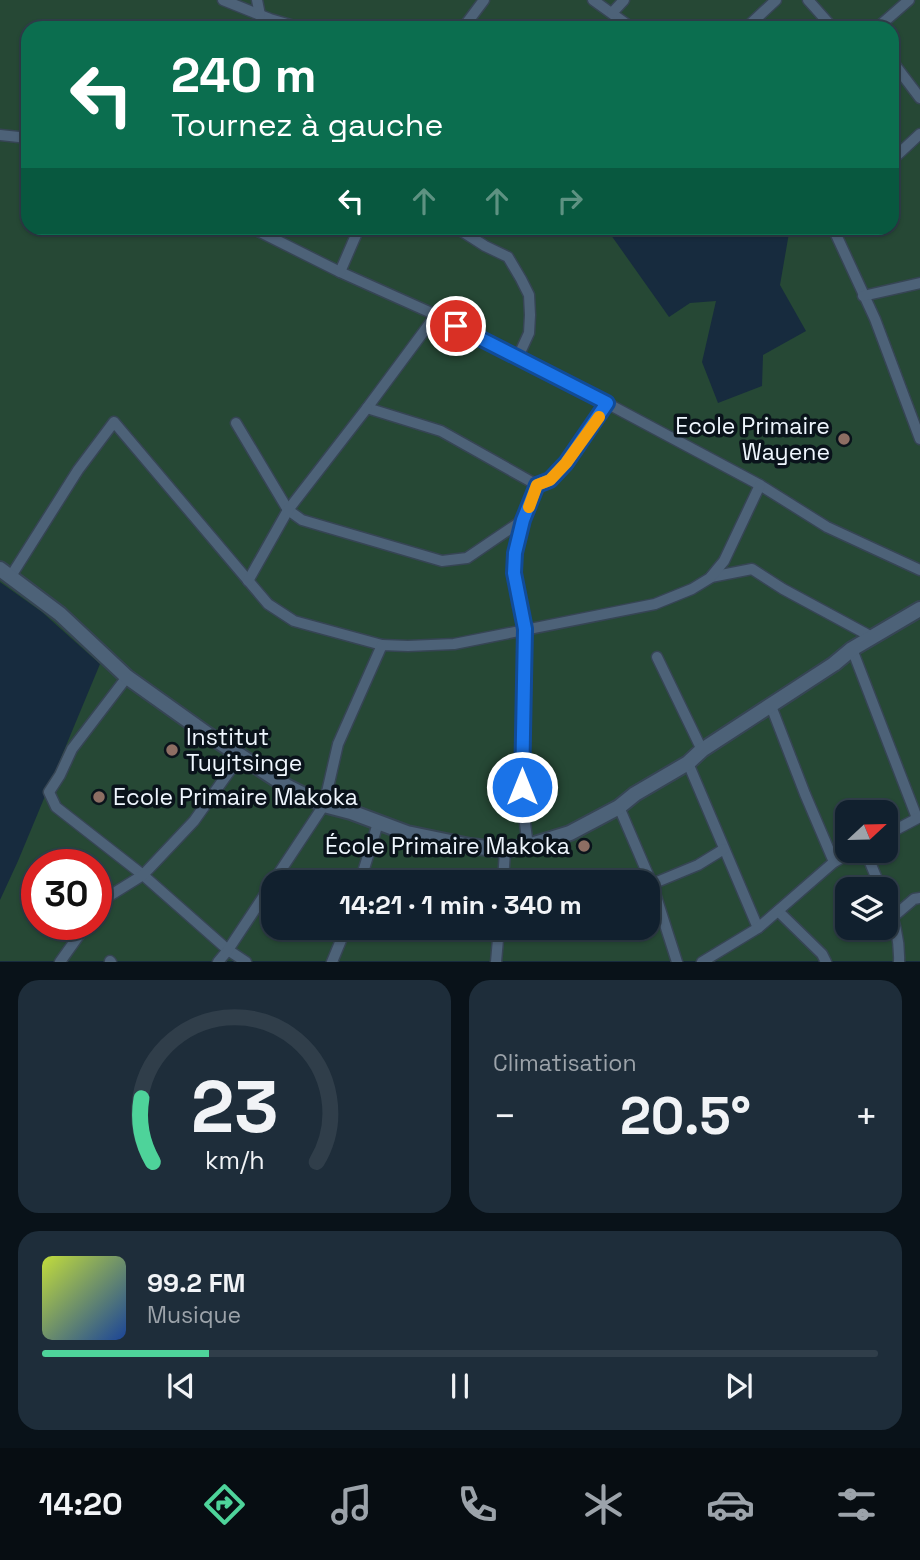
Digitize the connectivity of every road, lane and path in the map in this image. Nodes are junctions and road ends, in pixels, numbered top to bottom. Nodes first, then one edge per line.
1 (223, 0) edge
2 (257, 0) edge
3 (484, 0) edge
4 (593, 0) edge
5 (624, 0) edge
6 (776, 0) edge
7 (808, 0) edge
8 (909, 0) edge
9 (612, 13) junction
10 (260, 15) junction
11 (279, 21) edge
12 (468, 21) edge
13 (623, 21) edge
14 (754, 21) edge
15 (827, 21) edge
16 (885, 21) edge
17 (899, 70) edge
18 (920, 99) edge
19 (920, 134) edge
20 (0, 135) edge
21 (21, 137) edge
22 (899, 154) edge
23 (266, 235) edge
24 (356, 235) edge
25 (468, 235) edge
26 (836, 235) edge
27 (340, 272) junction
28 (920, 283) edge
29 (863, 296) junction
30 (436, 315) junction
31 (518, 357) junction
32 (607, 403) junction
33 (367, 408) junction
34 (236, 422) dead end
35 (920, 439) edge
36 (537, 485) junction
37 (760, 485) junction
38 (288, 510) junction
39 (523, 520) junction
40 (920, 570) edge
41 (5, 572) edge
42 (710, 578) junction
43 (248, 582) junction
44 (920, 610) edge
45 (525, 629) junction
46 (872, 636) junction
47 (382, 645) junction
48 (852, 649) junction
49 (657, 657) dead end
50 (127, 677) junction
51 (771, 706) junction
52 (702, 750) junction
53 (241, 755) junction
54 (688, 763) junction
55 (324, 805) junction
56 (619, 807) junction
57 (918, 817) edge
58 (378, 823) junction
59 (898, 828) edge
60 (528, 846) junction
61 (724, 849) junction
62 (505, 850) junction
63 (834, 862) joint
64 (364, 870) edge
65 (504, 870) edge
66 (646, 870) edge
67 (143, 875) junction
68 (660, 881) edge
69 (112, 894) edge
70 (920, 898) edge
71 (660, 909) edge
72 (778, 911) junction
73 (898, 913) edge
74 (758, 928) junction
75 (75, 940) edge
76 (341, 940) edge
77 (498, 940) edge
78 (898, 940) edge
79 (228, 950) junction
80 (60, 961) edge
81 (218, 961) edge
82 (246, 961) edge
83 (332, 961) edge
84 (496, 961) edge
85 (677, 961) edge
86 (702, 961) edge
87 (825, 961) edge
88 (899, 961) edge

1 - 10 street
2 - 10 street
3 - 12 street
4 - 9 street
5 - 9 street
6 - 14 street
7 - 15 street
8 - 16 street
9 - 13 street
10 - 11 street
17 - 18 street
19 - 22 street
20 - 21 street
23 - 27 street
24 - 27 street
25 - 31 street
26 - 29 street
27 - 30 street
28 - 29 street
29 - 35 street
30 - 31 street
30 - 33 street
31 - 32 street
32 - 36 street
32 - 37 street
33 - 36 street
33 - 38 street
34 - 38 street
36 - 39 street
37 - 40 street
37 - 42 street
38 - 39 street
38 - 43 street
39 - 45 street
41 - 43 street
41 - 50 street
42 - 45 street
42 - 46 street
43 - 47 street
44 - 46 street
45 - 47 street
45 - 60 street
46 - 48 street
47 - 55 street
48 - 51 street
48 - 57 street
49 - 52 street
50 - 53 street
50 - 67 street
51 - 52 street
51 - 63 street
52 - 54 street
53 - 55 street
53 - 67 street
54 - 56 street
54 - 61 street
55 - 58 street
55 - 79 street
56 - 60 street
56 - 66 street
57 - 59 street
58 - 62 street
58 - 64 street
60 - 62 street
61 - 68 street
61 - 74 street
62 - 65 street
63 - 72 street
67 - 69 street
67 - 79 street
70 - 73 street
71 - 85 street
72 - 74 street
72 - 87 street
74 - 86 street
75 - 80 street
76 - 83 street
77 - 84 street
78 - 88 street
79 - 81 street
79 - 82 street

